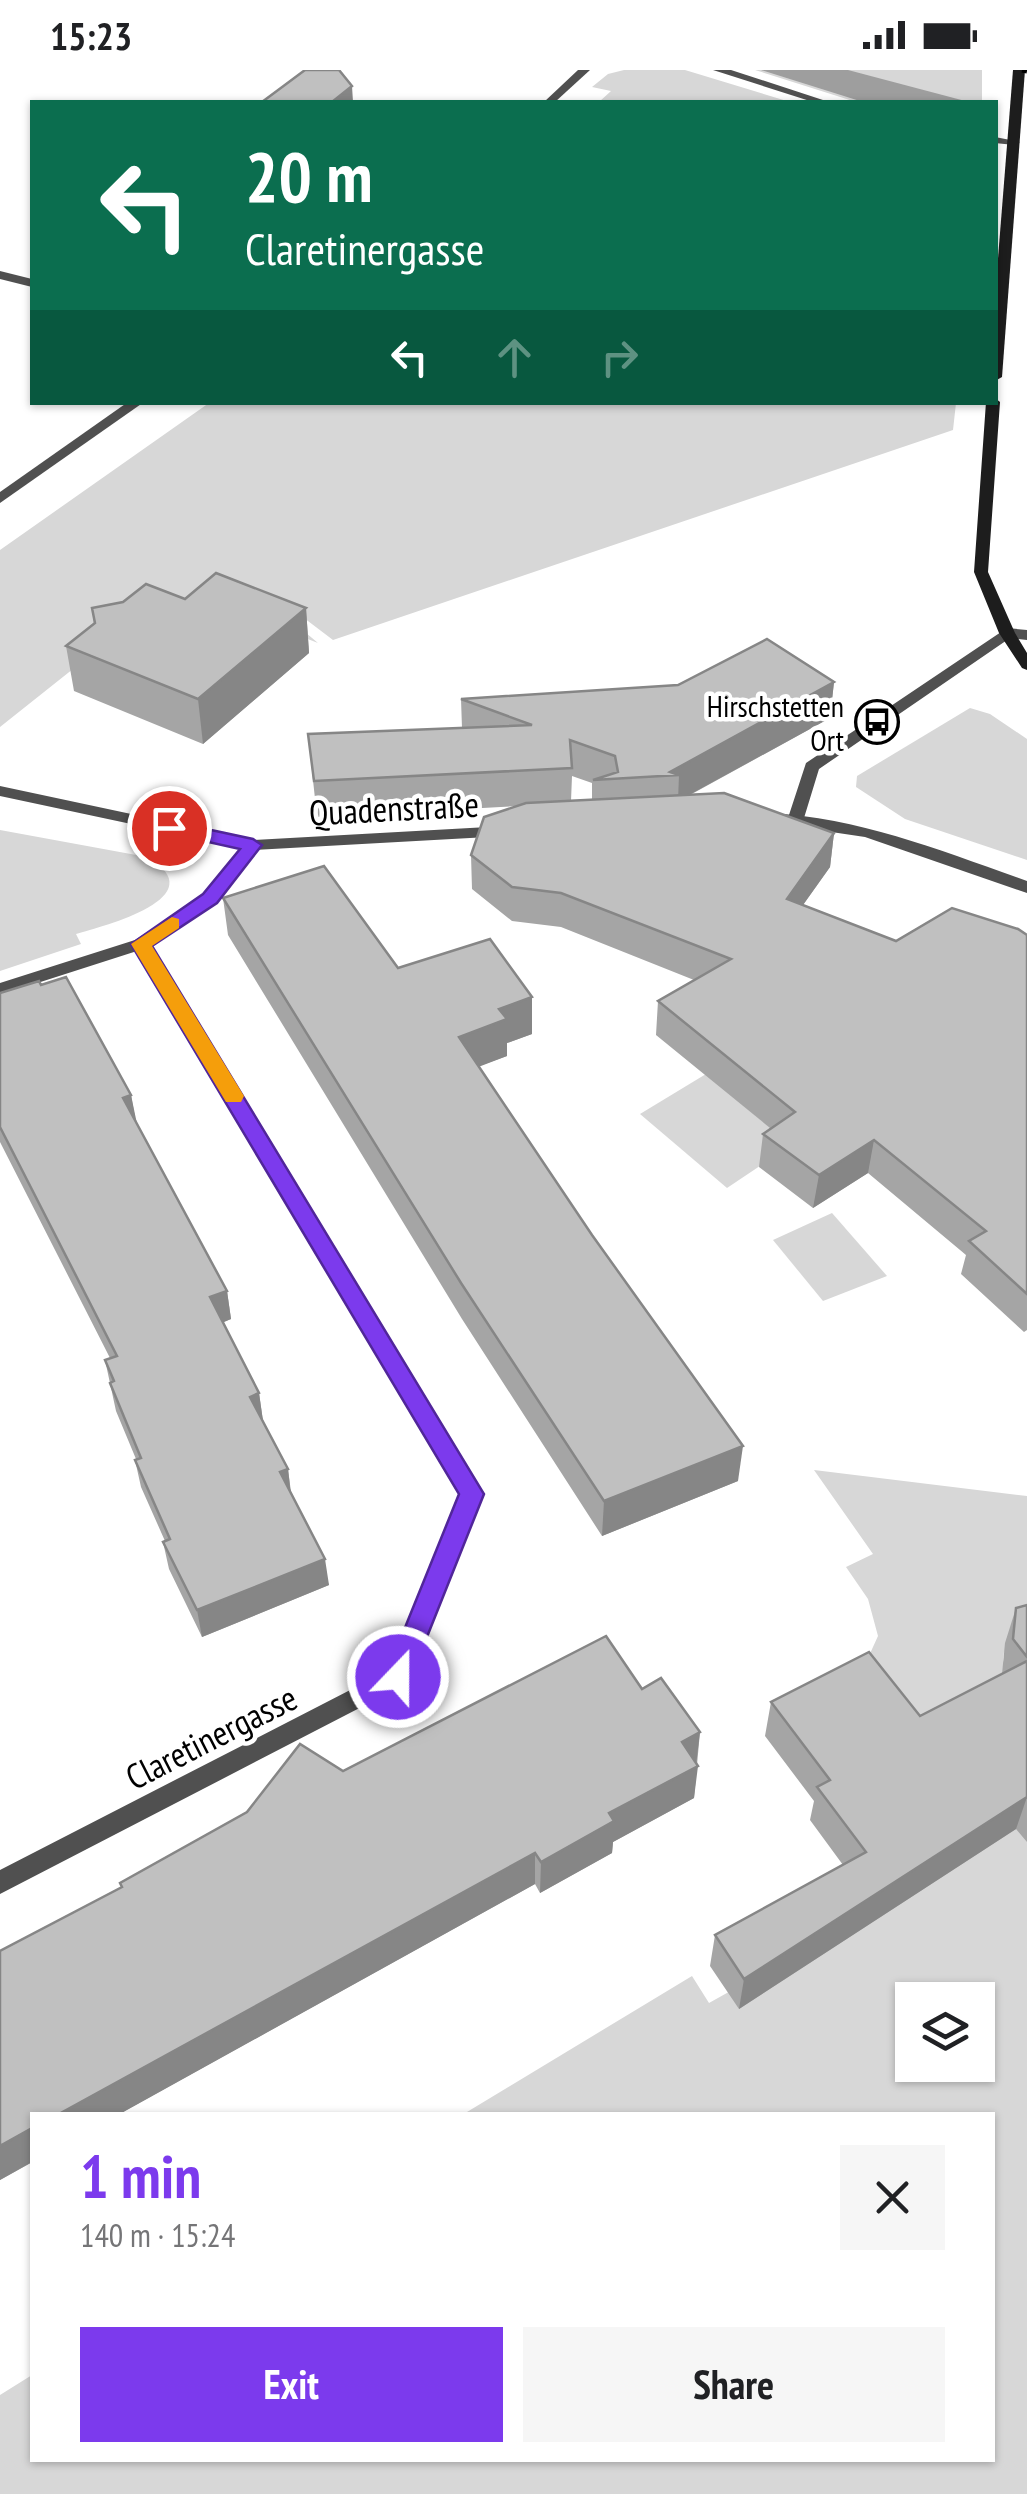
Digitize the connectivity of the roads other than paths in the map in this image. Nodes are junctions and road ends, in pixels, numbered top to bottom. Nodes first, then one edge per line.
1 (584, 70) edge
2 (719, 70) edge
3 (1019, 70) edge
4 (551, 100) edge
5 (817, 100) edge
6 (998, 140) edge
7 (1014, 142) junction
8 (0, 275) edge
9 (30, 282) edge
10 (998, 340) edge
11 (134, 405) edge
12 (993, 405) edge
13 (0, 499) edge
14 (1007, 634) junction
15 (1027, 635) edge
16 (1027, 665) edge
17 (0, 791) edge
18 (746, 818) edge
19 (796, 818) junction
20 (520, 830) edge
21 (253, 845) junction
22 (1027, 887) edge
23 (141, 944) junction
24 (0, 989) edge
25 (0, 1882) edge

1 - 4 street
2 - 5 street
3 - 7 main road
6 - 7 street
7 - 10 main road
8 - 9 street
11 - 13 street
12 - 14 main road
14 - 15 street
14 - 16 main road
14 - 19 street
17 - 21 street, Quadenstraße
18 - 19 street
19 - 22 street
20 - 21 street, Quadenstraße
21 - 23 street
23 - 24 street
23 - 25 street, Claretinergasse

